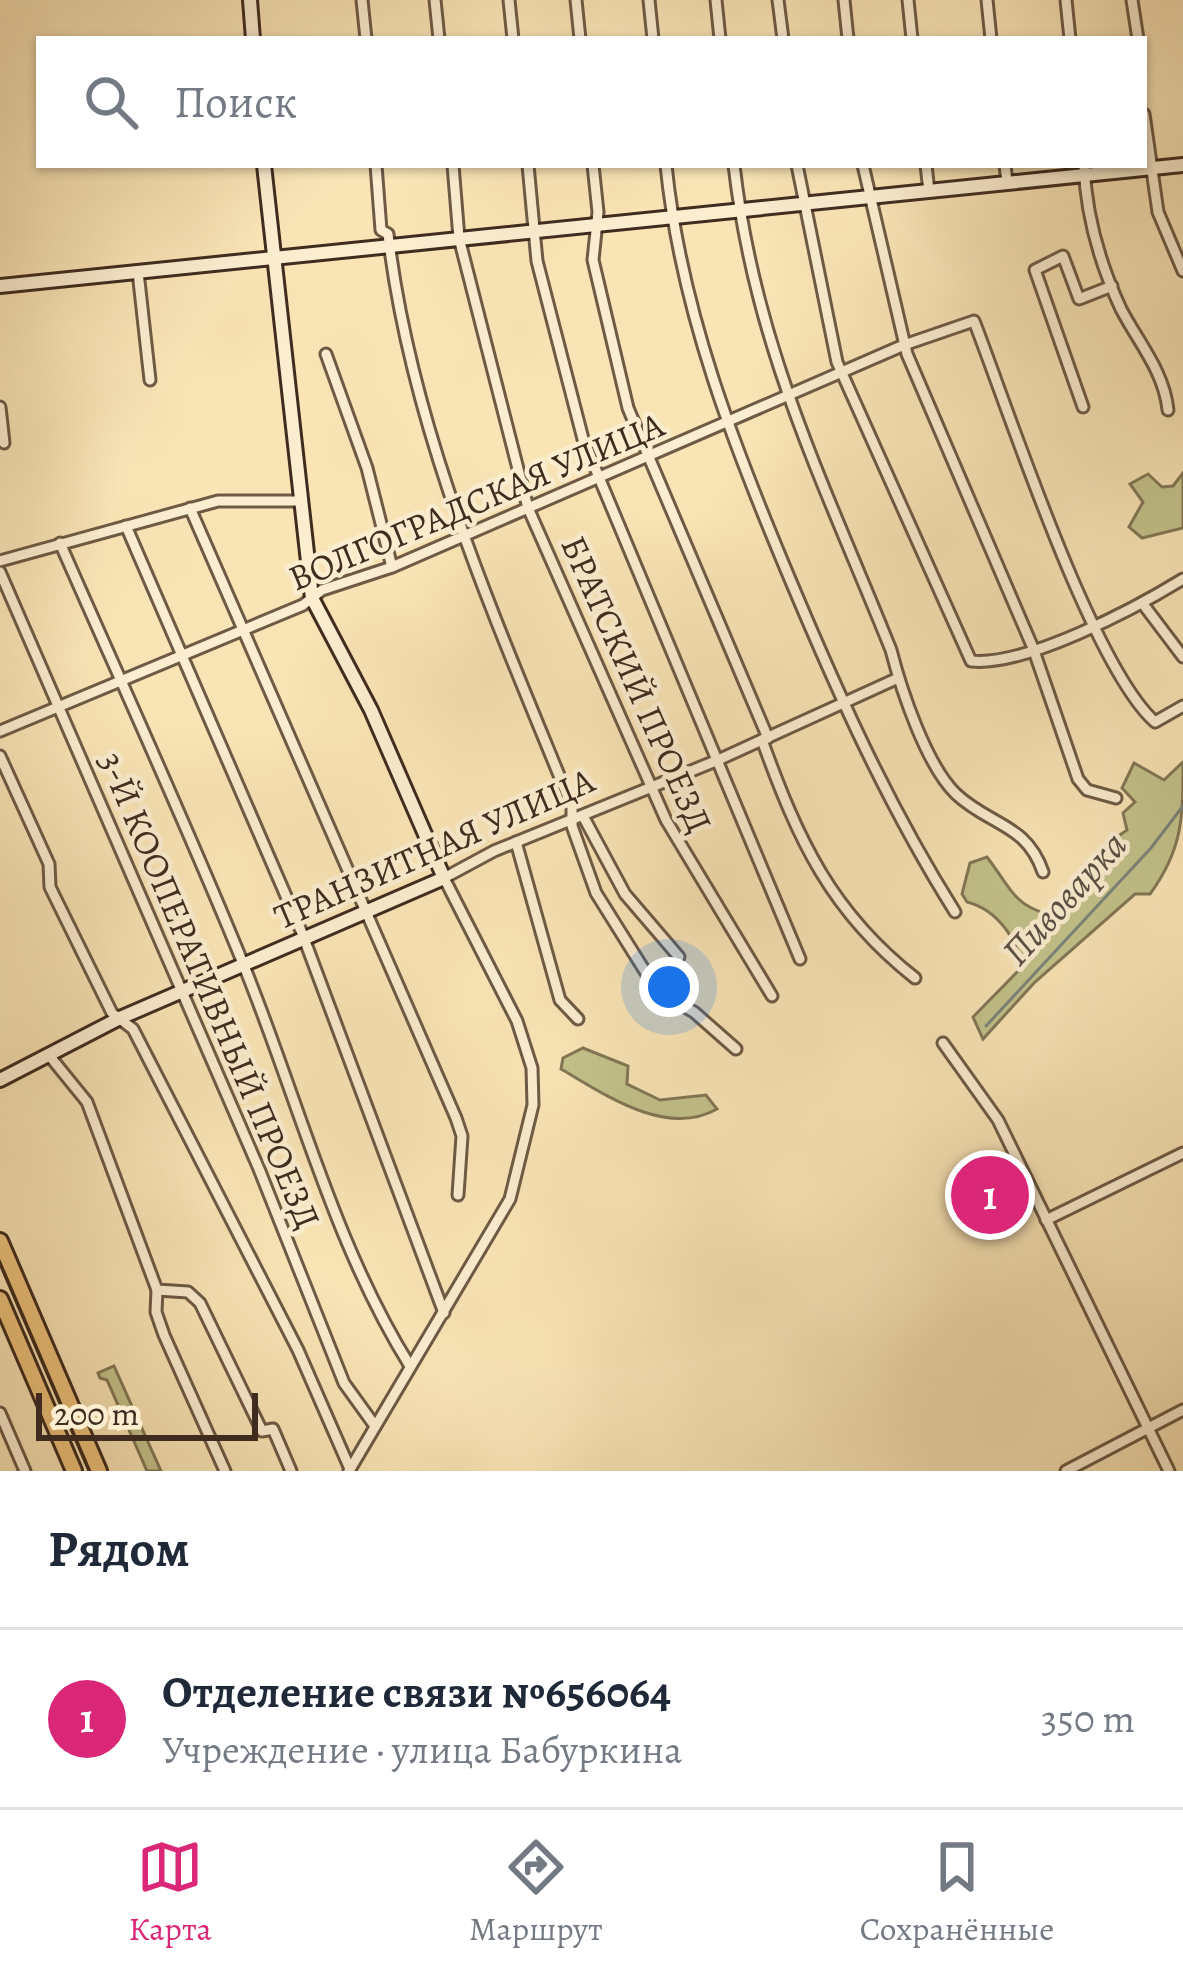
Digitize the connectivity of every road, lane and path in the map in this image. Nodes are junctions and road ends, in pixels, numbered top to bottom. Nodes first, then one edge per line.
1 (250, 0) edge
2 (362, 0) edge
3 (434, 0) edge
4 (508, 0) edge
5 (576, 0) edge
6 (649, 0) edge
7 (716, 0) edge
8 (778, 0) edge
9 (844, 0) edge
10 (908, 0) edge
11 (987, 0) edge
12 (1066, 0) edge
13 (1132, 0) edge
14 (253, 36) edge
15 (366, 36) edge
16 (439, 36) edge
17 (513, 36) edge
18 (580, 36) edge
19 (653, 36) edge
20 (720, 36) edge
21 (783, 36) edge
22 (848, 36) edge
23 (912, 36) edge
24 (991, 36) edge
25 (1070, 36) edge
26 (1138, 36) edge
27 (1147, 155) edge
28 (1183, 165) edge
29 (264, 168) edge
30 (376, 168) edge
31 (453, 168) edge
32 (528, 168) edge
33 (593, 168) edge
34 (666, 168) edge
35 (734, 168) edge
36 (797, 168) edge
37 (863, 168) edge
38 (926, 168) edge
39 (1005, 168) edge
40 (1148, 169) junction
41 (1084, 170) edge
42 (1007, 182) junction
43 (929, 191) junction
44 (868, 197) junction
45 (802, 204) junction
46 (739, 212) junction
47 (671, 218) junction
48 (597, 224) junction
49 (533, 232) junction
50 (459, 238) junction
51 (389, 246) junction
52 (273, 256) junction
53 (1183, 271) edge
54 (138, 272) junction
55 (0, 286) edge
56 (1112, 286) junction
57 (904, 345) junction
58 (326, 354) dead end
59 (843, 372) junction
60 (149, 380) dead end
61 (785, 396) junction
62 (0, 407) edge
63 (1083, 407) dead end
64 (1168, 410) dead end
65 (726, 422) junction
66 (4, 443) dead end
67 (647, 458) junction
68 (598, 480) junction
69 (300, 501) junction
70 (190, 508) junction
71 (528, 508) junction
72 (126, 526) junction
73 (463, 538) junction
74 (60, 543) junction
75 (0, 561) edge
76 (392, 567) junction
77 (0, 572) edge
78 (1183, 578) edge
79 (312, 598) junction
80 (1143, 604) junction
81 (1094, 624) junction
82 (243, 629) junction
83 (1183, 631) edge
84 (1169, 638) junction
85 (1033, 648) junction
86 (182, 654) junction
87 (1183, 657) edge
88 (896, 679) junction
89 (121, 682) junction
90 (843, 704) junction
91 (60, 706) junction
92 (1183, 706) edge
93 (0, 731) edge
94 (765, 739) junction
95 (0, 756) edge
96 (718, 760) junction
97 (650, 789) junction
98 (1116, 798) dead end
99 (579, 818) junction
100 (516, 842) junction
101 (1043, 872) dead end
102 (444, 878) junction
103 (365, 911) junction
104 (955, 912) dead end
105 (303, 938) junction
106 (679, 957) dead end
107 (800, 959) dead end
108 (244, 964) junction
109 (915, 978) dead end
110 (183, 990) junction
111 (772, 996) dead end
112 (120, 1018) junction
113 (578, 1019) dead end
114 (943, 1043) dead end
115 (736, 1049) dead end
116 (47, 1053) junction
117 (0, 1080) edge
118 (1183, 1153) edge
119 (458, 1195) dead end
120 (1046, 1220) junction
121 (0, 1241) edge
122 (5, 1265) edge
123 (157, 1290) junction
124 (0, 1299) edge
125 (444, 1313) junction
126 (410, 1366) junction
127 (1183, 1410) edge
128 (0, 1414) edge
129 (375, 1426) junction
130 (1150, 1431) junction
131 (350, 1470) edge
132 (25, 1471) edge
133 (74, 1471) edge
134 (100, 1471) edge
135 (225, 1471) edge
136 (291, 1471) edge
137 (1066, 1471) edge
138 (1169, 1471) edge

1 - 14 street
2 - 15 street
3 - 16 street
4 - 17 street
5 - 18 street
6 - 19 street
7 - 20 street
8 - 21 street
9 - 22 street
10 - 23 street
11 - 24 street
12 - 25 street
13 - 26 street
27 - 40 street
28 - 40 street
29 - 52 street
30 - 51 street
31 - 50 street, БРАТСКИЙ ПРОЕЗД
32 - 49 street
33 - 48 street
34 - 47 street
35 - 46 street
36 - 45 street
37 - 44 street
38 - 43 street
39 - 42 street
40 - 41 street
40 - 53 street
41 - 42 street
41 - 56 street
42 - 43 street
43 - 44 street
44 - 45 street
44 - 57 street
45 - 46 street
45 - 59 street
46 - 47 street
46 - 61 street
47 - 48 street
47 - 65 street
48 - 49 street
48 - 67 street
49 - 50 street
49 - 68 street
50 - 51 street
50 - 71 street, БРАТСКИЙ ПРОЕЗД
51 - 52 street
51 - 73 street
52 - 54 street
52 - 69 street
54 - 55 street
54 - 60 street
56 - 63 street
56 - 64 street
57 - 59 street, ВОЛГОГРАДСКАЯ УЛИЦА
57 - 81 street, ВОЛГОГРАДСКАЯ УЛИЦА
57 - 85 street
58 - 76 street
59 - 61 street, ВОЛГОГРАДСКАЯ УЛИЦА
59 - 85 street
61 - 65 street, ВОЛГОГРАДСКАЯ УЛИЦА
61 - 88 street
62 - 66 street
65 - 67 street, ВОЛГОГРАДСКАЯ УЛИЦА
65 - 90 street
67 - 68 street, ВОЛГОГРАДСКАЯ УЛИЦА
67 - 94 street
68 - 71 street, ВОЛГОГРАДСКАЯ УЛИЦА
68 - 96 street
69 - 70 street
69 - 79 street
70 - 72 street
70 - 82 street
71 - 73 street, ВОЛГОГРАДСКАЯ УЛИЦА
71 - 97 street, БРАТСКИЙ ПРОЕЗД
72 - 74 street
72 - 86 street
73 - 76 street, ВОЛГОГРАДСКАЯ УЛИЦА
73 - 99 street
74 - 75 street
74 - 89 street
76 - 79 street, ВОЛГОГРАДСКАЯ УЛИЦА
77 - 91 street, 3-Й КООПЕРАТИВНЫЙ ПРОЕЗД
78 - 80 street
79 - 82 street, ВОЛГОГРАДСКАЯ УЛИЦА
79 - 102 street
80 - 81 street
80 - 84 street
81 - 85 street
81 - 92 street
82 - 86 street, ВОЛГОГРАДСКАЯ УЛИЦА
82 - 103 street
83 - 84 street
84 - 87 street
85 - 98 street
86 - 89 street, ВОЛГОГРАДСКАЯ УЛИЦА
86 - 105 street
88 - 90 street, ТРАНЗИТНАЯ УЛИЦА
88 - 101 street
89 - 91 street, ВОЛГОГРАДСКАЯ УЛИЦА
89 - 108 street
90 - 94 street, ТРАНЗИТНАЯ УЛИЦА
90 - 104 street
91 - 93 street, ВОЛГОГРАДСКАЯ УЛИЦА
91 - 110 street, 3-Й КООПЕРАТИВНЫЙ ПРОЕЗД
94 - 96 street, ТРАНЗИТНАЯ УЛИЦА
94 - 109 street
95 - 112 street
96 - 97 street, ТРАНЗИТНАЯ УЛИЦА
96 - 107 street
97 - 99 street, ТРАНЗИТНАЯ УЛИЦА
97 - 111 street, БРАТСКИЙ ПРОЕЗД
99 - 100 street, ТРАНЗИТНАЯ УЛИЦА
99 - 106 street
99 - 115 street
100 - 102 street, ТРАНЗИТНАЯ УЛИЦА
100 - 113 street
102 - 103 street, ТРАНЗИТНАЯ УЛИЦА
102 - 125 street
103 - 105 street, ТРАНЗИТНАЯ УЛИЦА
103 - 119 street
105 - 108 street, ТРАНЗИТНАЯ УЛИЦА
105 - 125 street
108 - 110 street, ТРАНЗИТНАЯ УЛИЦА
108 - 126 street
110 - 112 street, ТРАНЗИТНАЯ УЛИЦА
110 - 129 street, 3-Й КООПЕРАТИВНЫЙ ПРОЕЗД
112 - 116 street, ТРАНЗИТНАЯ УЛИЦА
112 - 131 street
114 - 120 street
116 - 117 street, ТРАНЗИТНАЯ УЛИЦА
116 - 123 street
118 - 120 street
120 - 130 street
121 - 122 main road
122 - 134 main road
123 - 135 street
123 - 136 street
124 - 133 main road
125 - 126 street
126 - 129 street
127 - 130 street
128 - 132 street
129 - 131 street
130 - 137 street
130 - 138 street

